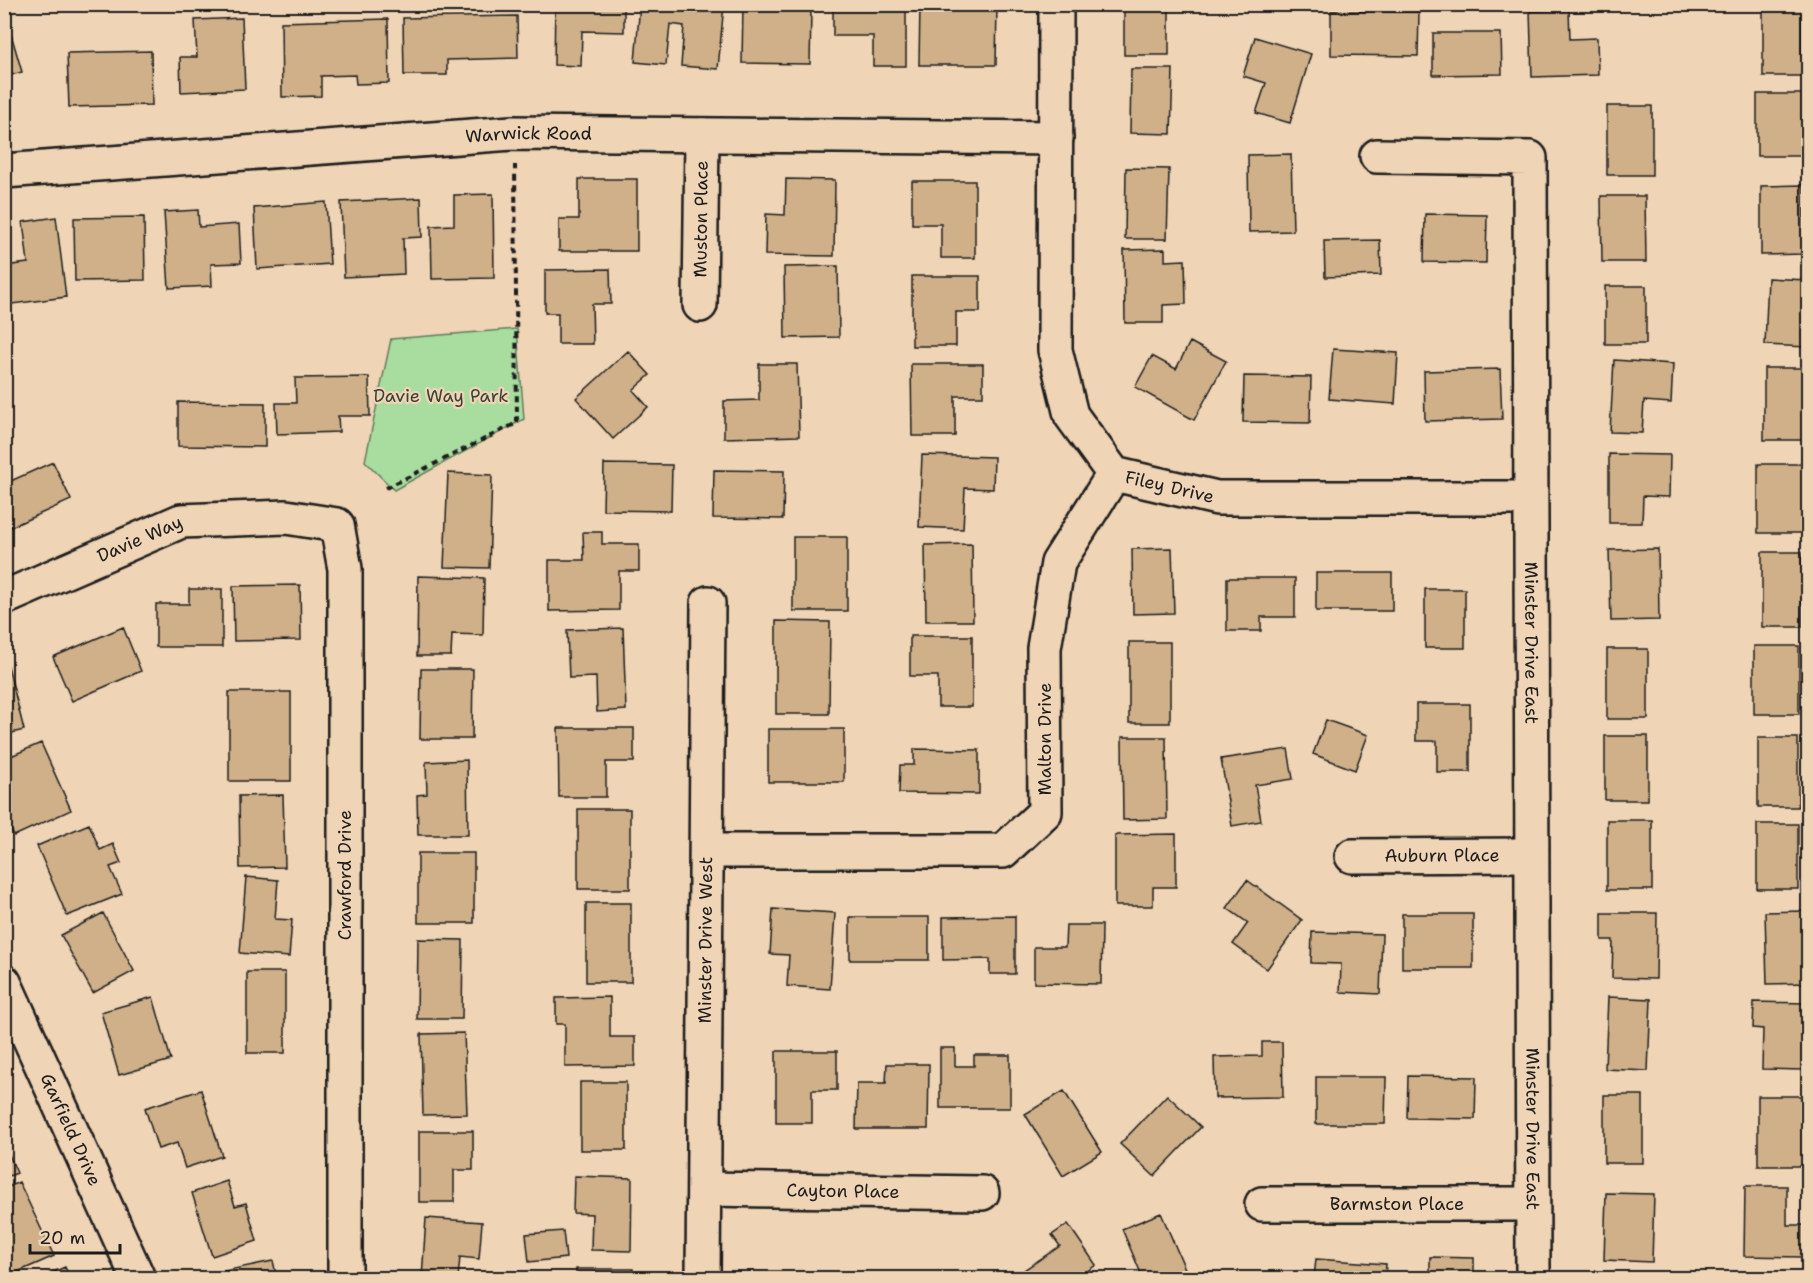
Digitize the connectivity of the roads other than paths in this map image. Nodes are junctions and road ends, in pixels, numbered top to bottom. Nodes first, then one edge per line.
1 (1056, 4) edge
2 (702, 135) junction
3 (1056, 138) junction
4 (1377, 156) dead end
5 (4, 171) edge
6 (700, 305) dead end
7 (1114, 474) junction
8 (1530, 498) junction
9 (286, 517) joint
10 (4, 598) edge
11 (708, 603) dead end
12 (707, 851) junction
13 (1531, 855) junction
14 (1352, 856) dead end
15 (4, 982) edge
16 (705, 1189) junction
17 (982, 1192) dead end
18 (1262, 1204) dead end
19 (1532, 1204) junction
20 (138, 1278) edge
21 (345, 1278) edge
22 (703, 1278) edge
23 (1533, 1278) edge

1 - 3 street, Filey Drive
2 - 3 street, Warwick Road
2 - 5 street, Warwick Road
2 - 6 street, Muston Place
3 - 7 street, Filey Drive
4 - 8 street, Minster Drive East
7 - 8 street, Filey Drive
7 - 12 street, Malton Drive
8 - 13 street, Minster Drive East
9 - 10 street, Davie Way
9 - 21 street, Crawford Drive
11 - 12 street, Minster Drive West
12 - 16 street, Minster Drive West
13 - 14 street, Auburn Place
13 - 19 street, Minster Drive East
15 - 20 street, Garfield Drive
16 - 17 street, Cayton Place
16 - 22 street, Minster Drive West
18 - 19 street, Barmston Place
19 - 23 street, Minster Drive East

